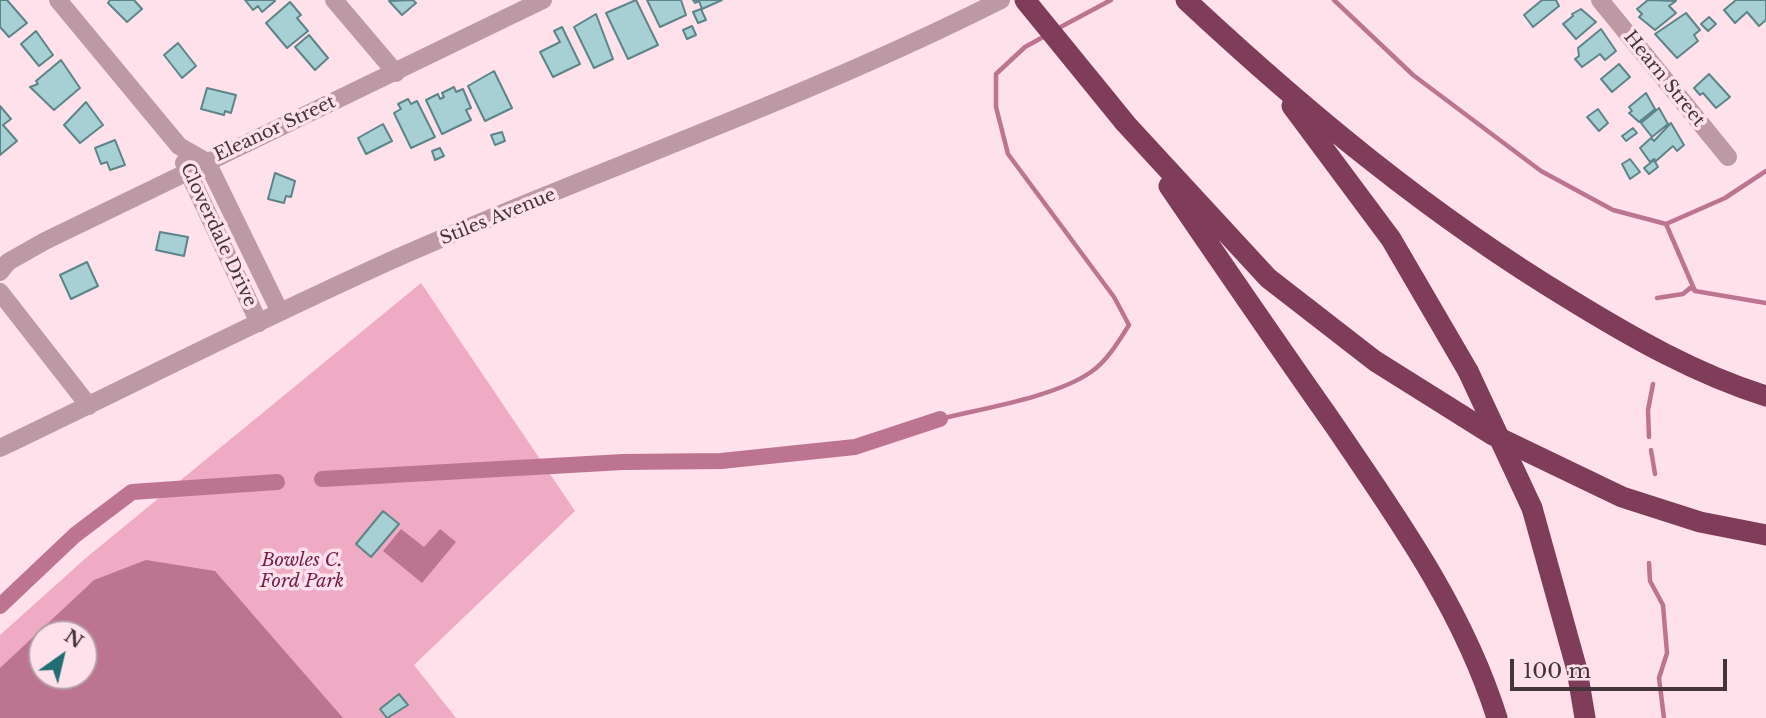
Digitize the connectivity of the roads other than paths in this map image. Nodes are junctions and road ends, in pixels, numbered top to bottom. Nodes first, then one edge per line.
1 (58, 0) edge
2 (334, 0) edge
3 (543, 0) edge
4 (1001, 0) edge
5 (1026, 0) edge
6 (1600, 0) edge
7 (1187, 1) edge
8 (396, 73) junction
9 (1268, 74) junction
10 (1126, 124) junction
11 (179, 146) junction
12 (1728, 157) dead end
13 (207, 162) junction
14 (186, 172) junction
15 (4, 267) edge
16 (0, 292) edge
17 (280, 313) junction
18 (259, 323) junction
19 (1766, 396) edge
20 (89, 405) junction
21 (0, 448) edge
22 (1766, 535) edge
23 (1497, 718) edge
24 (1585, 718) edge

1 - 11 street, Cloverdale Drive
2 - 8 street
3 - 8 street, Eleanor Street
4 - 17 street, Stiles Avenue
5 - 10 highway
6 - 12 street, Hearn Street
7 - 9 highway
8 - 13 street, Eleanor Street
9 - 19 highway
9 - 24 highway, bridge
10 - 22 highway
10 - 23 highway
11 - 13 street, Cloverdale Drive
11 - 14 street, Cloverdale Drive
13 - 14 street, Eleanor Street
13 - 17 street, Cloverdale Drive
14 - 15 street, Eleanor Street
14 - 18 street, Cloverdale Drive
16 - 20 street
17 - 18 street, Stiles Avenue
18 - 20 street, Stiles Avenue
20 - 21 street, Stiles Avenue

